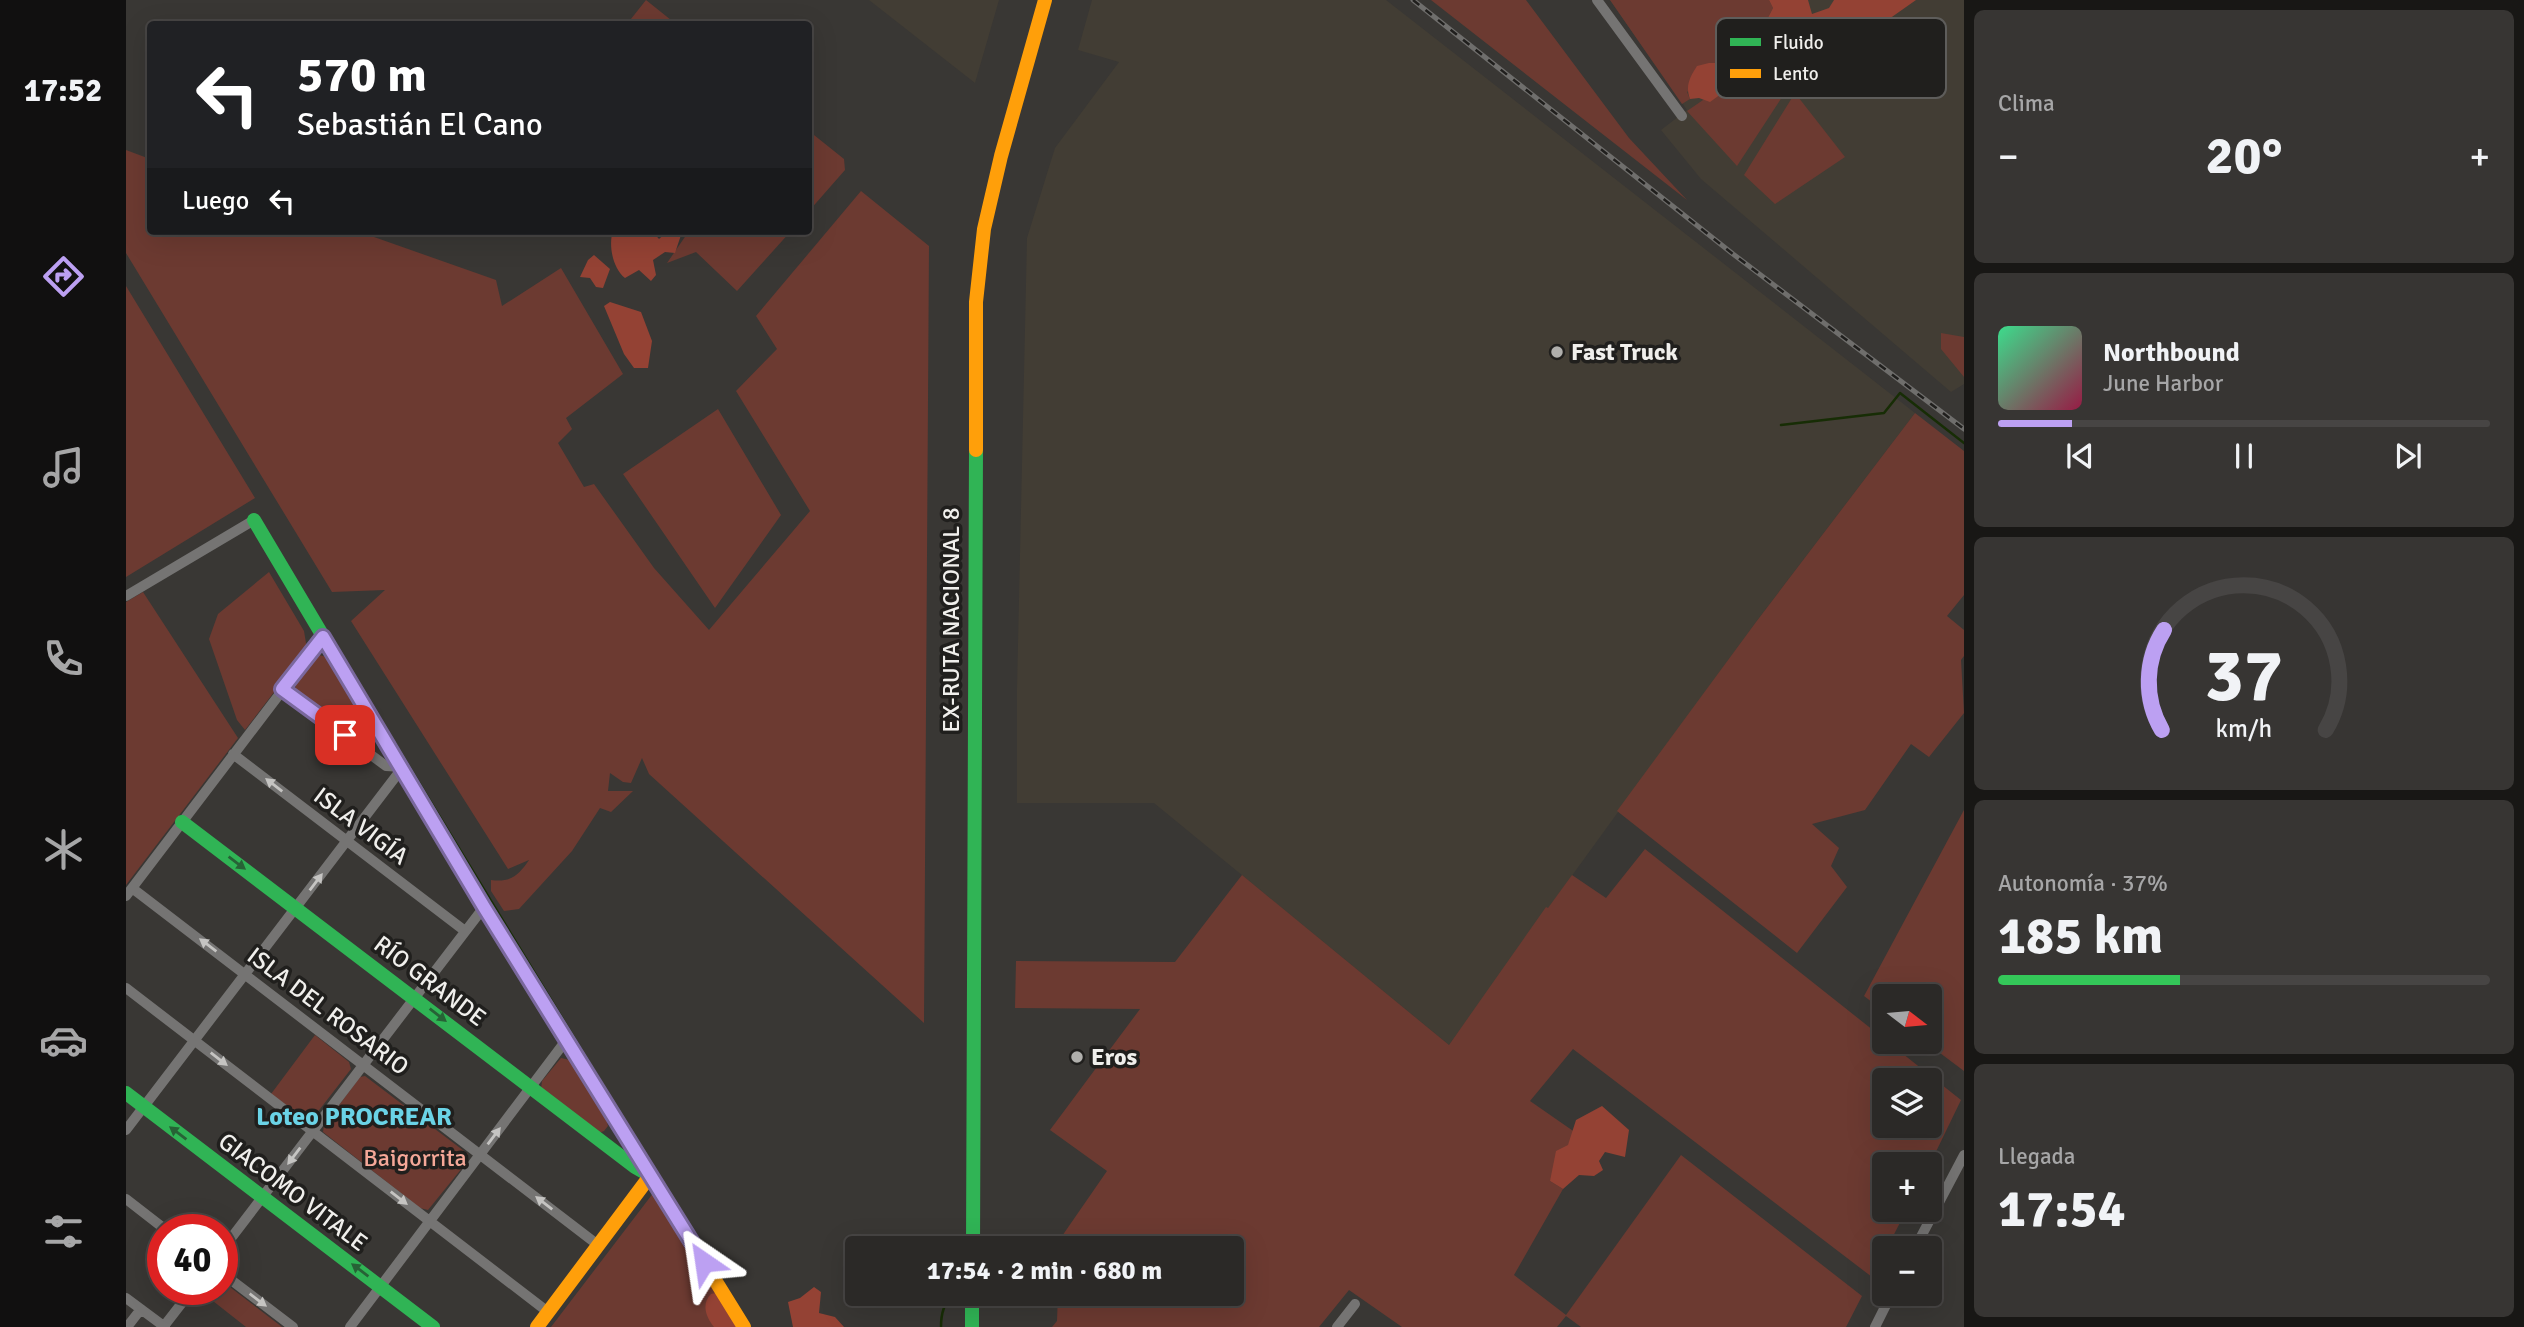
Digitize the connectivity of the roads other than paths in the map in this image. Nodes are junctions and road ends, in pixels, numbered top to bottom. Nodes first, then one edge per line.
1 (1045, 0) edge
2 (1597, 0) edge
3 (1682, 116) dead end
4 (254, 520) joint
5 (126, 596) edge
6 (323, 637) junction
7 (282, 689) junction
8 (233, 754) junction
9 (402, 767) junction
10 (182, 822) junction
11 (346, 841) junction
12 (129, 892) edge
13 (484, 907) junction
14 (296, 908) junction
15 (465, 931) junction
16 (246, 974) junction
17 (126, 988) edge
18 (415, 998) junction
19 (567, 1040) junction
20 (195, 1041) junction
21 (363, 1065) junction
22 (531, 1087) junction
23 (126, 1093) edge
24 (144, 1107) junction
25 (126, 1130) edge
26 (313, 1132) junction
27 (481, 1153) junction
28 (1964, 1155) edge
29 (650, 1176) junction
30 (263, 1198) junction
31 (126, 1199) edge
32 (147, 1215) edge
33 (430, 1222) junction
34 (238, 1230) edge
35 (973, 1236) edge
36 (1921, 1236) edge
37 (598, 1245) junction
38 (238, 1285) edge
39 (381, 1286) junction
40 (126, 1298) edge
41 (1355, 1304) dead end
42 (181, 1305) edge
43 (972, 1306) edge
44 (1886, 1306) edge
45 (141, 1309) junction
46 (548, 1312) junction
47 (127, 1327) edge
48 (164, 1327) edge
49 (293, 1327) edge
50 (350, 1327) edge
51 (433, 1327) edge
52 (537, 1327) edge
53 (744, 1327) edge
54 (972, 1327) edge
55 (1337, 1327) edge
56 (1875, 1327) edge

1 - 35 street, EX-RUTA NACIONAL 8
2 - 3 street
4 - 5 street
4 - 6 street
6 - 7 street
6 - 9 street
7 - 8 street
7 - 9 street
8 - 10 street
11 -> 8 street, ISLA VIGÍA
9 - 11 street
9 - 13 street
10 - 12 street
10 -> 14 street, RÍO GRANDE
14 -> 11 street
11 - 15 street, ISLA VIGÍA
16 -> 12 street, ISLA DEL ROSARIO
13 - 15 street
13 - 19 street
14 - 16 street
14 - 18 street, RÍO GRANDE
15 - 18 street
16 - 20 street
16 - 21 street, ISLA DEL ROSARIO
17 - 20 street
18 - 21 street
18 -> 22 street, RÍO GRANDE
19 - 22 street
19 - 29 street
20 - 24 street
20 -> 26 street
21 - 26 street
21 - 27 street, ISLA DEL ROSARIO
27 -> 22 street
22 - 29 street, RÍO GRANDE
23 - 24 street, GIACOMO VITALE
24 - 25 street
30 -> 24 street, GIACOMO VITALE
26 -> 30 street
26 -> 33 street
27 - 33 street
37 -> 27 street, ISLA DEL ROSARIO
28 - 36 street
29 - 37 street
29 - 53 street
30 - 34 street
39 -> 30 street, GIACOMO VITALE
31 - 32 street
33 - 39 street
33 - 46 street
37 - 46 street
38 -> 49 street
39 - 50 street
39 - 51 street, GIACOMO VITALE
40 - 45 street
41 - 55 street
42 - 48 street
43 - 54 street
44 - 56 street
45 - 47 street
45 - 48 street
46 - 52 street

